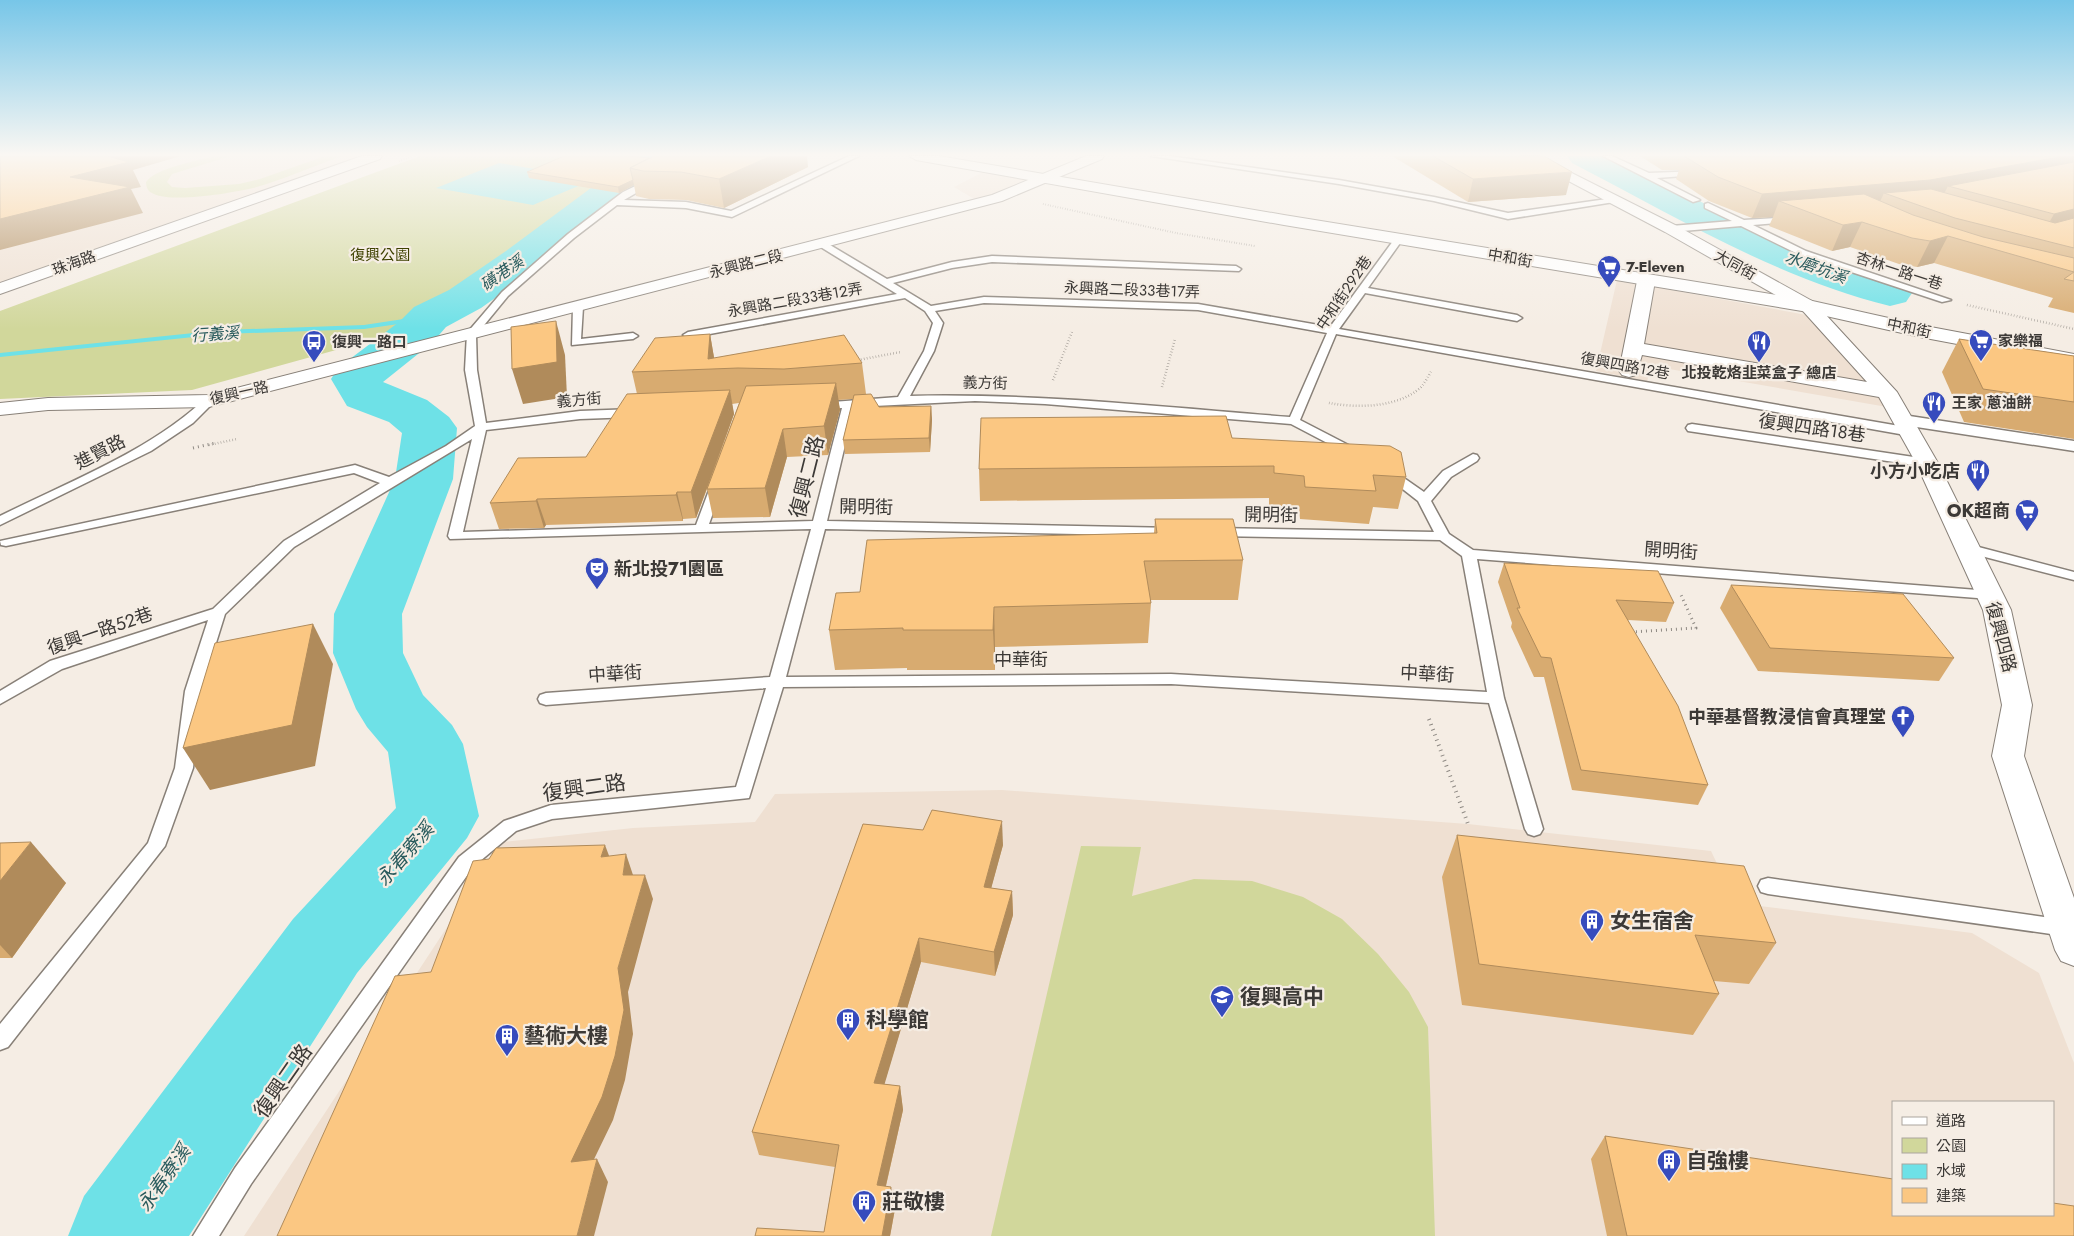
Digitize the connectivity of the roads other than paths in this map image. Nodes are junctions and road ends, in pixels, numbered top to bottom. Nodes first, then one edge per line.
1 (212, 214) edge
2 (600, 214) edge
3 (732, 214) edge
4 (939, 214) edge
5 (1250, 214) edge
6 (1498, 214) edge
7 (1523, 214) edge
8 (1641, 214) edge
9 (1724, 214) edge
10 (1798, 218) edge
11 (1742, 222) junction
12 (715, 223) edge
13 (1671, 229) junction
14 (1399, 239) junction
15 (822, 244) junction
16 (1236, 269) dead end
17 (1646, 281) junction
18 (887, 282) junction
19 (0, 289) edge
20 (1363, 290) junction
21 (907, 295) junction
22 (1946, 300) road end
23 (1808, 306) junction
24 (578, 307) junction
25 (929, 309) junction
26 (1518, 318) dead end
27 (1333, 330) junction
28 (471, 335) junction
29 (688, 335) edge
30 (633, 336) dead end
31 (1633, 348) junction
32 (2074, 360) edge
33 (1629, 371) dead end
34 (1887, 392) junction
35 (902, 400) junction
36 (209, 401) junction
37 (849, 404) junction
38 (806, 407) edge
39 (0, 409) edge
40 (647, 412) edge
41 (1294, 421) junction
42 (1907, 426) junction
43 (481, 427) junction
44 (1692, 428) dead end
45 (2074, 446) edge
46 (1473, 458) dead end
47 (1927, 463) junction
48 (721, 473) edge
49 (390, 482) junction
50 (1425, 499) junction
51 (0, 521) edge
52 (819, 525) junction
53 (701, 529) junction
54 (1185, 532) edge
55 (1205, 532) edge
56 (1443, 536) junction
57 (6, 542) dead end
58 (1967, 548) junction
59 (1469, 554) junction
60 (2074, 576) edge
61 (1990, 595) junction
62 (218, 612) junction
63 (777, 682) junction
64 (0, 698) edge
65 (1496, 698) junction
66 (546, 699) dead end
67 (1534, 829) dead end
68 (1768, 886) dead end
69 (2070, 939) edge
70 (0, 1040) edge
71 (205, 1236) edge

1 - 19 street, 珠海路
2 - 28 lane
3 - 12 lane
4 - 15 street, 永興路二段
5 - 14 street, 中和街
6 - 7 lane
8 - 13 street, 大同街
9 - 11 lane, 杏林一路一巷
10 - 11 lane
11 - 13 lane
11 - 22 lane, 杏林一路一巷
13 - 23 street, 大同街
14 - 17 street, 中和街
14 - 20 lane, 中和街292巷
15 - 18 lane
15 - 24 street, 永興路二段
16 - 18 lane
17 - 23 street, 中和街
17 - 31 street
18 - 21 lane
20 - 26 lane
20 - 27 lane, 中和街292巷
21 - 25 lane
21 - 29 lane, 永興路二段33巷12弄
23 - 32 street, 中和街
23 - 34 street, 復興四路
24 - 28 street, 永興路二段
24 - 30 lane
25 - 27 lane, 永興路二段33巷17弄
25 - 35 lane
27 - 41 lane, 中和街292巷
27 - 42 lane, 復興四路12巷
28 - 36 street, 復興一路
28 - 43 lane
31 - 33 street
31 - 34 street
34 - 42 street, 復興四路
35 - 37 lane, 義方街
35 - 41 lane, 義方街
36 - 39 street, 復興一路
36 - 51 lane, 進賢路
37 - 38 lane, 義方街
37 - 52 lane, 復興二路
40 - 43 lane, 義方街
41 - 50 lane, 義方街
42 - 45 street
42 - 47 street, 復興四路
43 - 49 lane
43 - 53 lane, 開明街
44 - 47 lane, 復興四路18巷
46 - 50 lane
47 - 58 street, 復興四路
48 - 53 lane
49 - 57 lane
49 - 62 lane
50 - 56 lane, 義方街
52 - 53 lane, 開明街
52 - 54 lane, 開明街
52 - 63 lane, 復興二路
55 - 56 lane, 開明街
56 - 59 lane
58 - 60 lane
58 - 61 street, 復興四路
59 - 61 lane, 開明街
59 - 65 lane
61 - 69 street, 復興四路
62 - 64 lane, 復興一路52巷
62 - 70 lane
63 - 65 lane, 中華街
63 - 66 lane, 中華街
63 - 71 lane, 復興二路
65 - 67 lane
68 - 69 lane

